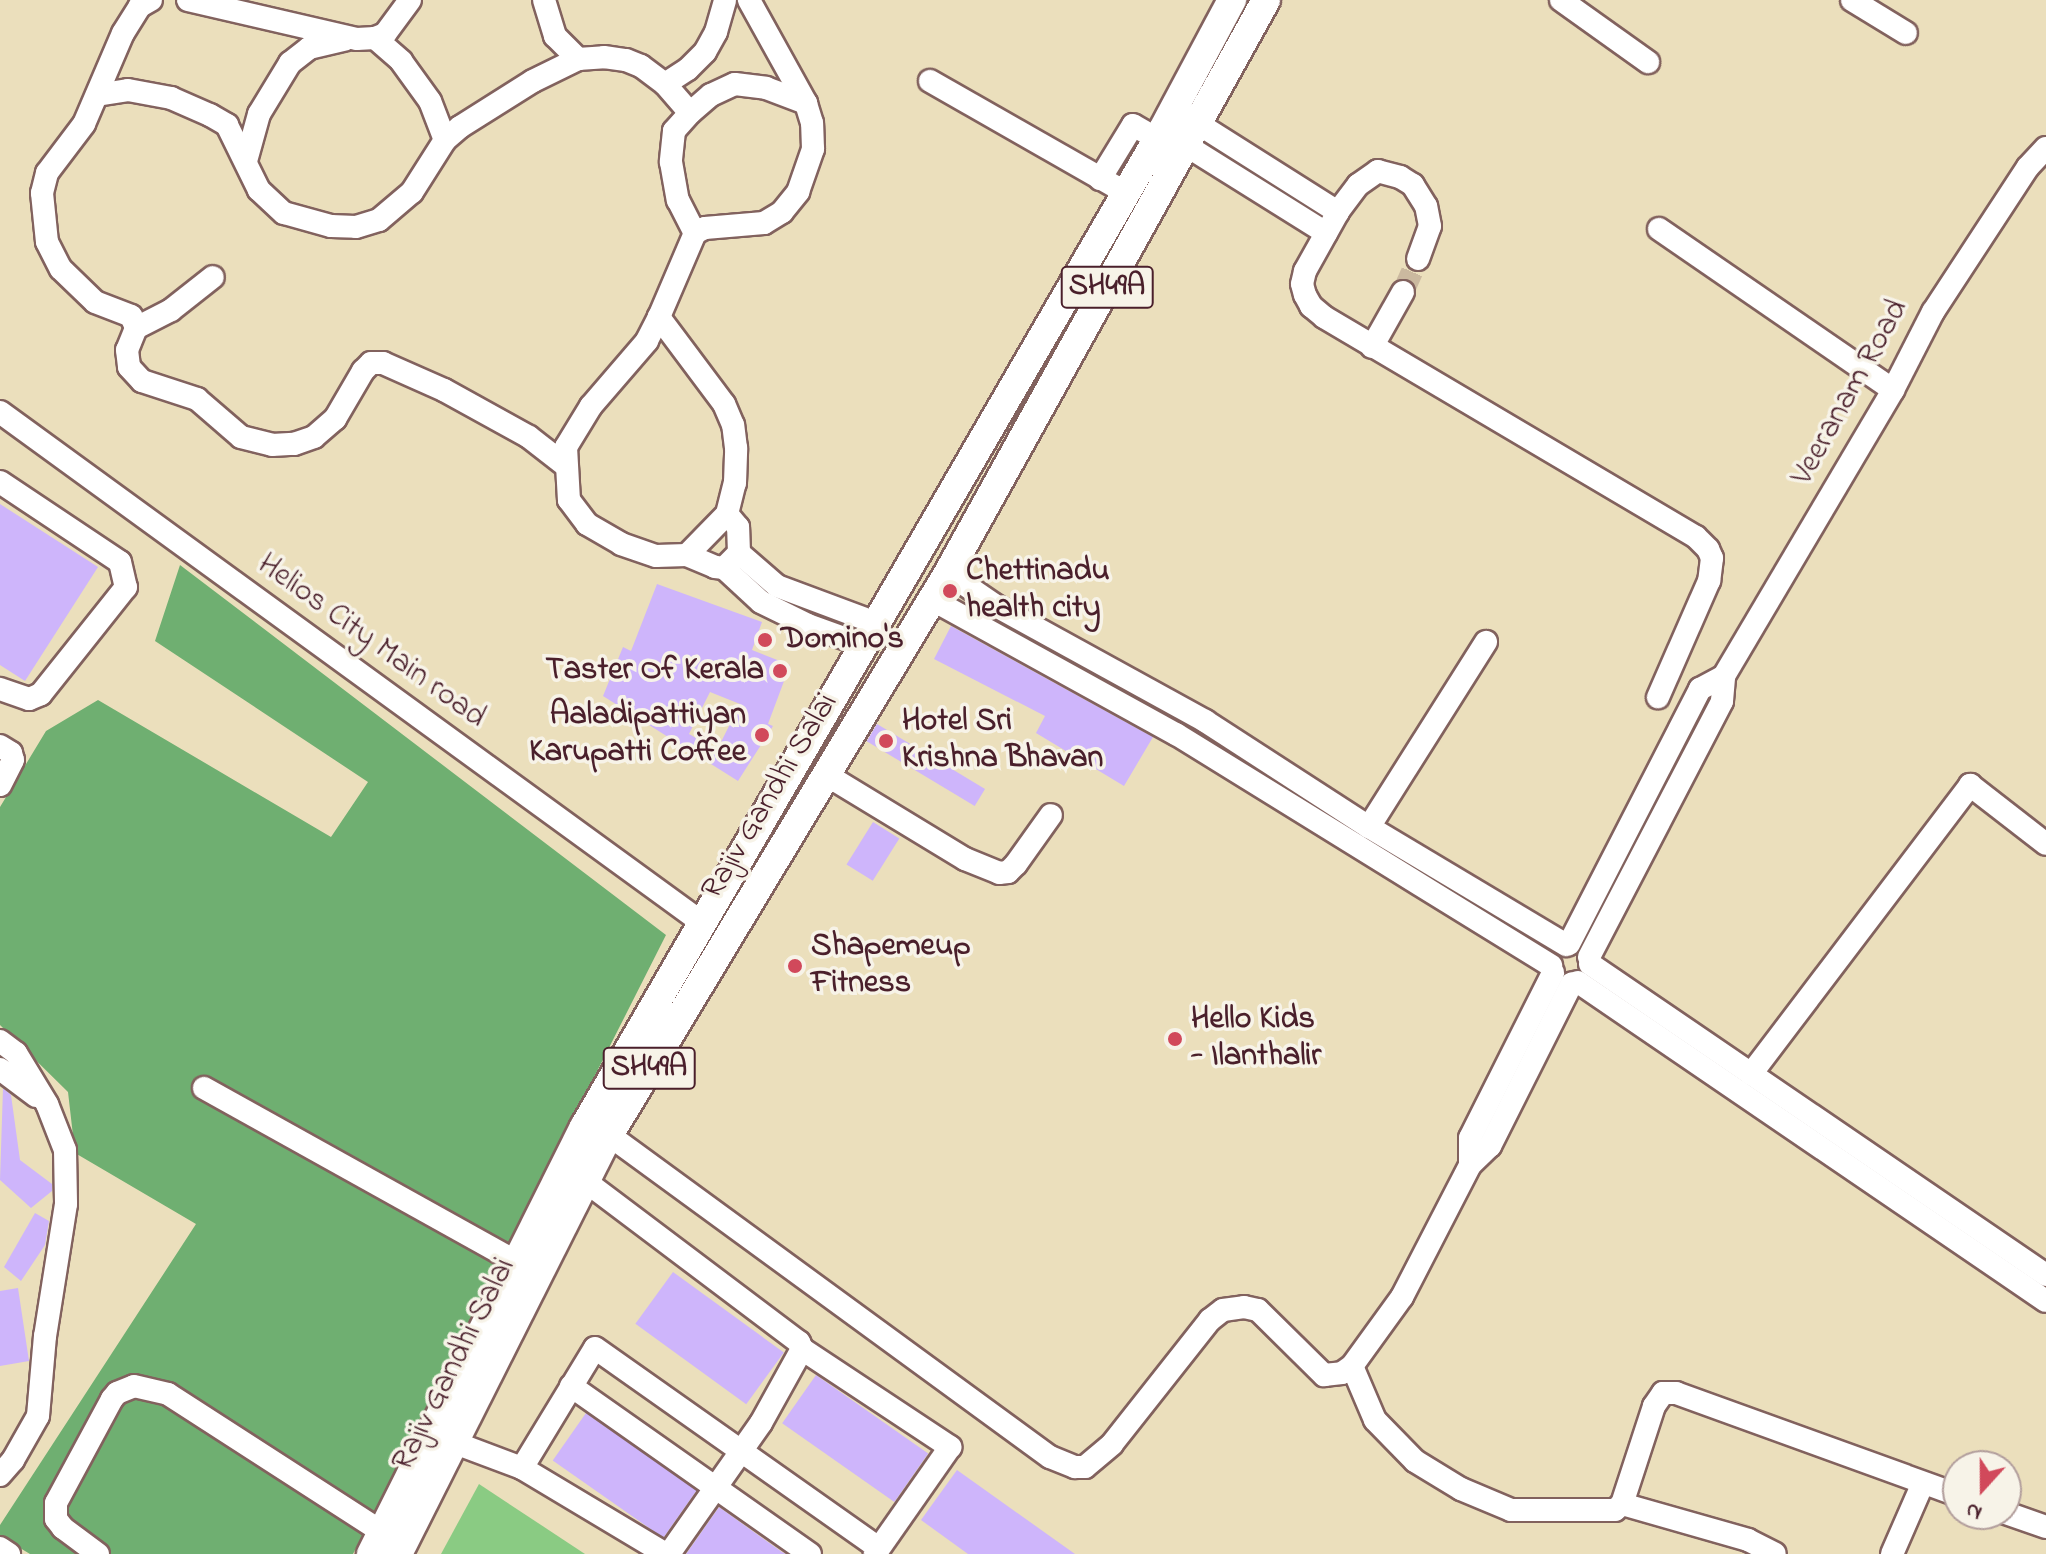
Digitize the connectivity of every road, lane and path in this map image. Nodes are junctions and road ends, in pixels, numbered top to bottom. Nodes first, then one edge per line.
1 (151, 0) edge
2 (188, 0) edge
3 (410, 0) edge
4 (544, 0) edge
5 (725, 0) edge
6 (749, 0) edge
7 (1232, 0) edge
8 (1266, 0) edge
9 (1561, 0) edge
10 (1852, 0) edge
11 (1906, 33) dead end
12 (366, 38) junction
13 (578, 59) junction
14 (1648, 62) dead end
15 (930, 81) dead end
16 (665, 84) junction
17 (97, 95) junction
18 (806, 103) junction
19 (690, 113) junction
20 (1176, 130) junction
21 (445, 140) junction
22 (2046, 148) edge
23 (246, 161) junction
24 (1100, 179) junction
25 (1126, 193) junction
26 (1338, 212) junction
27 (1659, 229) dead end
28 (695, 233) junction
29 (1326, 233) junction
30 (1418, 259) tunnel mouth
31 (213, 277) dead end
32 (1403, 292) tunnel mouth
33 (659, 317) junction
34 (136, 328) junction
35 (1372, 347) junction
36 (1893, 390) junction
37 (0, 412) edge
38 (565, 465) junction
39 (0, 482) edge
40 (727, 514) junction
41 (687, 555) junction
42 (732, 560) junction
43 (948, 573) junction
44 (931, 599) junction
45 (870, 634) junction
46 (1486, 642) dead end
47 (1724, 676) junction
48 (0, 689) edge
49 (1658, 697) dead end
50 (1190, 713) junction
51 (1176, 734) junction
52 (0, 746) edge
53 (825, 774) junction
54 (0, 785) edge
55 (1337, 806) junction
56 (1051, 815) dead end
57 (1369, 827) junction
58 (1326, 828) junction
59 (2046, 844) edge
60 (704, 924) junction
61 (1567, 944) junction
62 (1572, 971) junction
63 (1539, 994) junction
64 (1560, 1006) junction
65 (0, 1041) edge
66 (0, 1069) edge
67 (1751, 1074) junction
68 (204, 1088) dead end
69 (47, 1104) junction
70 (609, 1135) junction
71 (1470, 1165) junction
72 (585, 1181) junction
73 (516, 1262) junction
74 (2046, 1275) edge
75 (2046, 1301) edge
76 (802, 1349) junction
77 (1352, 1366) junction
78 (571, 1386) junction
79 (442, 1438) junction
80 (739, 1451) junction
81 (522, 1468) junction
82 (0, 1475) edge
83 (1923, 1483) junction
84 (716, 1487) junction
85 (1942, 1490) edge
86 (1622, 1504) junction
87 (2022, 1519) edge
88 (2046, 1527) edge
89 (384, 1547) edge
90 (0, 1548) edge
91 (877, 1551) edge
92 (668, 1553) edge
93 (9, 1554) edge
94 (98, 1554) edge
95 (810, 1554) edge
96 (1775, 1554) edge
97 (1892, 1554) edge

1 - 17 street
2 - 12 street
3 - 12 street
4 - 13 street
5 - 16 street
6 - 18 street
7 - 20 main road, Rajiv Gandhi Salai / SH49A
8 - 20 main road, Rajiv Gandhi Salai / SH49A
9 - 14 street
10 - 11 street
12 - 21 street
12 - 23 street
13 - 16 street
13 - 21 street
15 - 24 street
16 - 19 street
17 - 23 street
17 - 34 street
18 - 19 street
18 - 28 street
19 - 28 street
20 - 24 street
20 - 25 main road, Rajiv Gandhi Salai / SH49A
20 - 26 street
20 - 29 street
20 - 43 main road, Rajiv Gandhi Salai / SH49A
21 - 23 street
22 - 36 street, Veeranam Road
24 - 25 street
25 - 45 main road, Rajiv Gandhi Salai / SH49A
26 - 29 street
26 - 30 street
27 - 36 street
28 - 33 street
29 - 35 street
31 - 34 street
32 - 35 street
33 - 38 street
33 - 40 street
34 - 38 street
35 - 49 street
36 - 47 street, Veeranam Road
37 - 60 street, Helios City Main road
38 - 41 street
39 - 48 street
40 - 41 street
40 - 42 street
41 - 42 street
42 - 45 street
43 - 44 main road, Rajiv Gandhi Salai / SH49A
43 - 50 street
44 - 51 street
44 - 53 main road, Rajiv Gandhi Salai / SH49A
45 - 60 main road, Rajiv Gandhi Salai / SH49A
46 - 57 street
47 - 61 street
47 - 62 street
50 - 51 street
50 - 55 street
51 - 58 street
52 - 54 street
53 - 56 street
53 - 70 main road, Rajiv Gandhi Salai / SH49A
55 - 57 street
55 - 58 street
57 - 61 street
58 - 62 street
59 - 67 street
60 - 73 main road, Rajiv Gandhi Salai / SH49A
61 - 62 street
62 - 63 street
62 - 64 street
62 - 67 street
62 - 75 street
63 - 64 street
63 - 71 street
64 - 71 street
65 - 69 street
66 - 69 street
67 - 74 street
68 - 73 street
69 - 82 street
70 - 72 main road, Rajiv Gandhi Salai / SH49A
70 - 77 street
71 - 77 street
72 - 76 street
72 - 79 main road, Rajiv Gandhi Salai / SH49A
73 - 79 main road, Rajiv Gandhi Salai / SH49A
76 - 80 street
76 - 91 street
77 - 86 street
78 - 80 street
78 - 81 street
78 - 84 street
79 - 81 street
79 - 89 main road, Rajiv Gandhi Salai / SH49A
80 - 84 street
80 - 91 street
81 - 92 street
83 - 85 street
83 - 86 street
83 - 97 street
84 - 92 street
84 - 95 street
86 - 96 street
87 - 88 street
89 - 94 street
90 - 93 street

